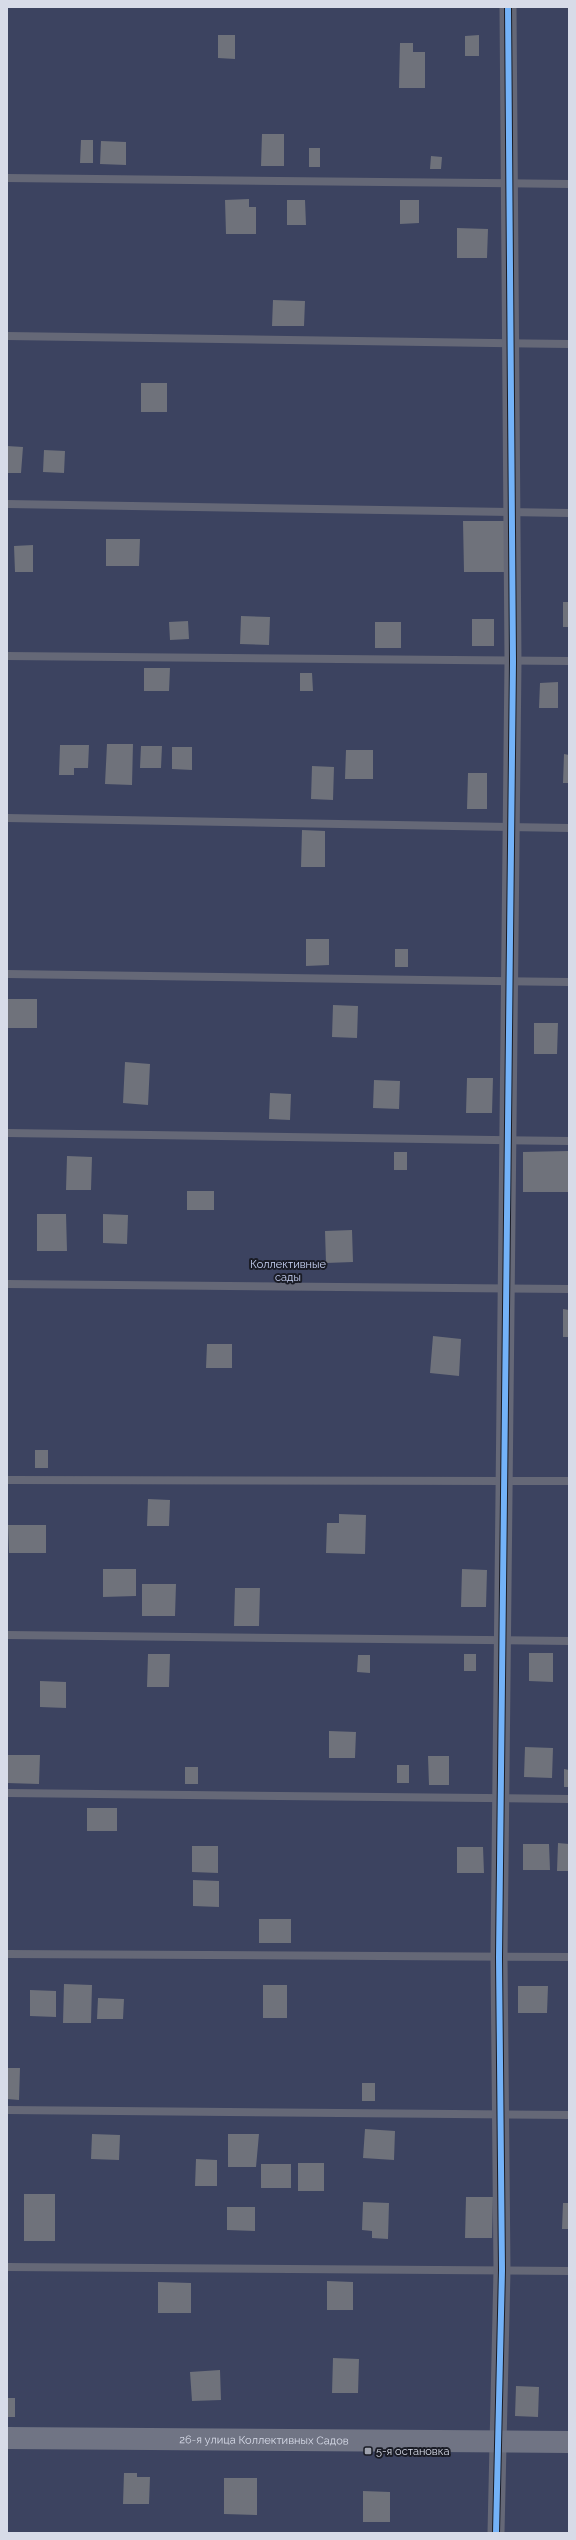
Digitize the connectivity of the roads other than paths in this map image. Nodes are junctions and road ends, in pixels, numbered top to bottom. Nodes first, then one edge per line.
1 (508, 7) edge
2 (7, 178) edge
3 (511, 184) junction
4 (569, 184) edge
5 (7, 336) edge
6 (512, 344) junction
7 (569, 344) edge
8 (7, 504) edge
9 (512, 512) junction
10 (569, 512) edge
11 (7, 656) edge
12 (513, 661) junction
13 (569, 661) edge
14 (7, 818) edge
15 (512, 828) junction
16 (569, 828) edge
17 (7, 974) edge
18 (511, 982) junction
19 (569, 982) edge
20 (7, 1132) edge
21 (509, 1140) junction
22 (569, 1141) edge
23 (7, 1284) edge
24 (506, 1288) junction
25 (569, 1289) edge
26 (7, 1480) edge
27 (506, 1481) junction
28 (569, 1482) edge
29 (7, 1635) edge
30 (502, 1641) junction
31 (569, 1641) edge
32 (7, 1793) edge
33 (501, 1799) junction
34 (569, 1799) edge
35 (7, 1954) edge
36 (569, 1957) edge
37 (499, 1958) junction
38 (7, 2110) edge
39 (569, 2115) edge
40 (501, 2116) junction
41 (7, 2267) edge
42 (502, 2270) junction
43 (569, 2271) edge
44 (7, 2438) edge
45 (498, 2441) junction
46 (569, 2442) edge
47 (496, 2533) edge

1 - 3 street
2 - 3 lane
3 - 4 lane
3 - 6 street
5 - 6 lane
6 - 7 lane
6 - 9 street
8 - 9 lane
9 - 10 lane
9 - 12 street
11 - 12 lane
12 - 13 lane
12 - 15 street
14 - 15 lane
15 - 16 lane
15 - 18 street
17 - 18 lane
18 - 19 lane
18 - 21 street
20 - 21 lane
21 - 22 lane
21 - 24 street
23 - 24 lane
24 - 25 lane
24 - 27 street
26 - 27 lane
27 - 28 lane
27 - 30 street
29 - 30 lane
30 - 31 lane
30 - 33 street
32 - 33 lane
33 - 34 lane
33 - 37 street
35 - 37 lane
36 - 37 lane
37 - 40 street
38 - 40 lane
39 - 40 lane
40 - 42 street
41 - 42 lane
42 - 43 lane
42 - 45 street
44 - 45 main road, 26-я улица Коллективных Садов
45 - 46 main road, 26-я улица Коллективных Садов
45 - 47 street

